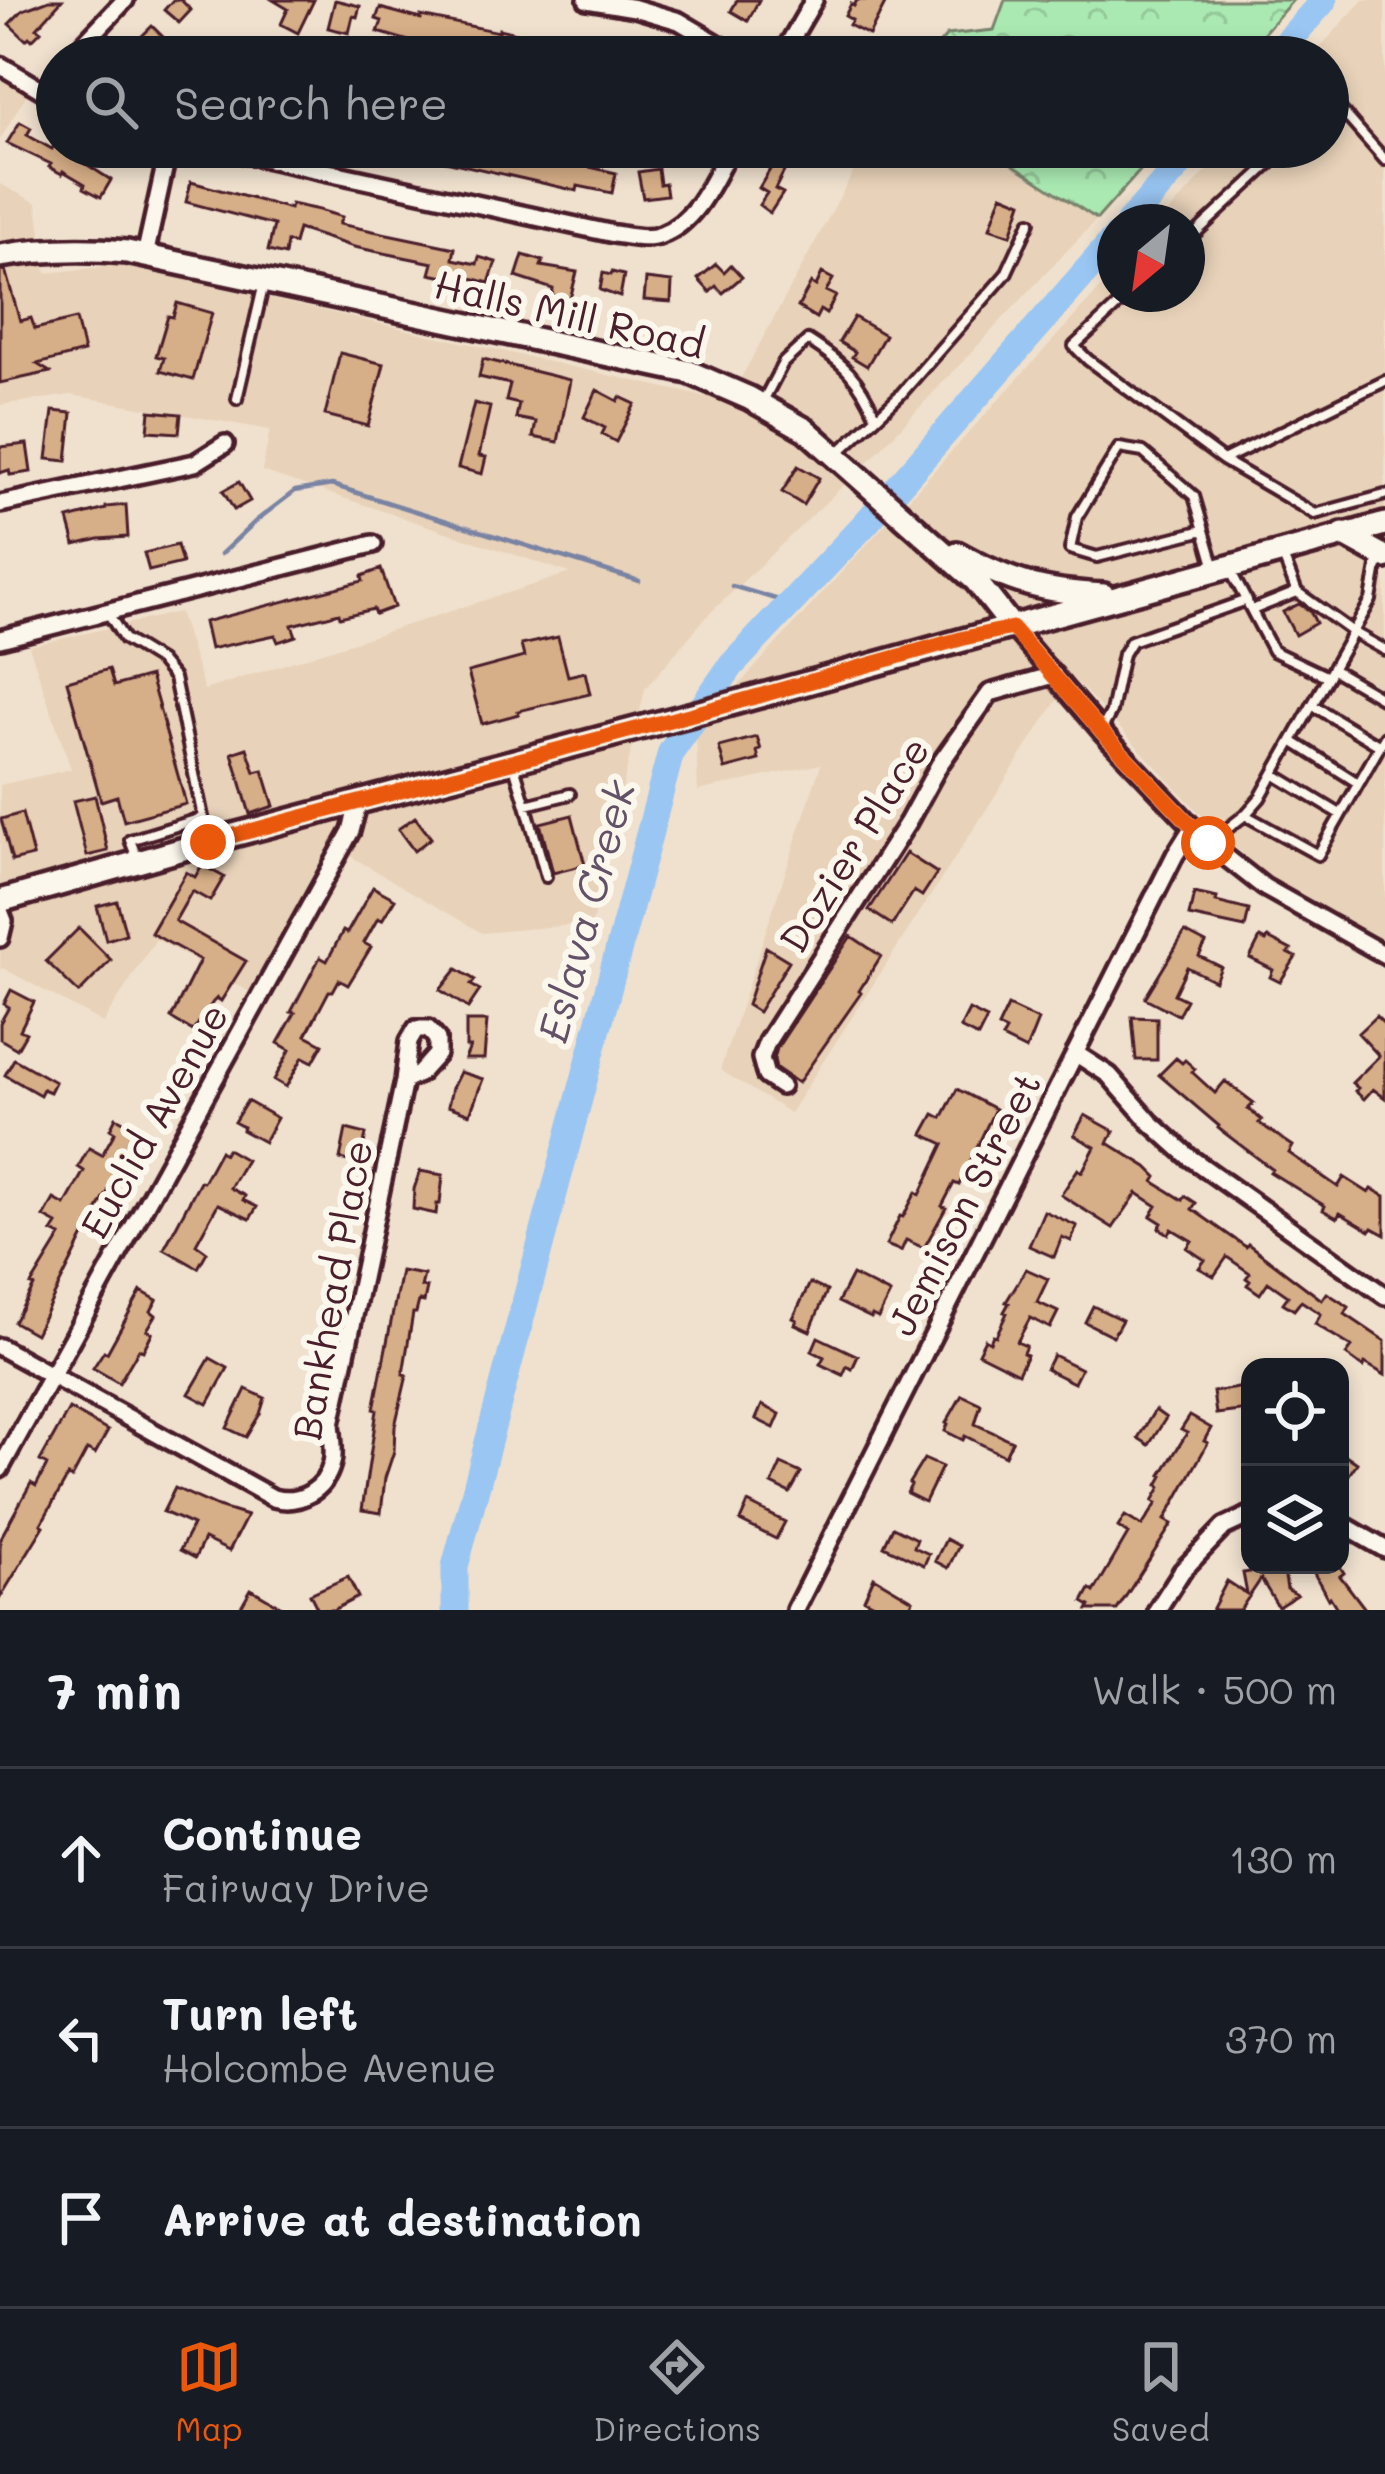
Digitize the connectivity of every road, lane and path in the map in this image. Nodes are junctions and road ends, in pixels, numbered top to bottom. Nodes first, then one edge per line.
1 (125, 0) edge
2 (586, 0) edge
3 (642, 0) edge
4 (814, 0) edge
5 (656, 14) junction
6 (91, 36) edge
7 (704, 36) edge
8 (794, 36) edge
9 (2, 70) edge
10 (36, 87) edge
11 (1349, 119) edge
12 (1385, 160) edge
13 (164, 168) edge
14 (310, 168) edge
15 (719, 168) edge
16 (1265, 168) edge
17 (1030, 222) dead end
18 (1205, 224) edge
19 (0, 256) edge
20 (145, 256) junction
21 (265, 281) junction
22 (1111, 312) edge
23 (1385, 381) edge
24 (237, 399) dead end
25 (761, 405) junction
26 (876, 417) junction
27 (225, 444) dead end
28 (1223, 460) junction
29 (843, 462) junction
30 (1385, 495) edge
31 (0, 504) edge
32 (1385, 524) edge
33 (1204, 530) junction
34 (921, 533) junction
35 (1343, 534) junction
36 (373, 544) dead end
37 (1281, 552) junction
38 (1382, 556) edge
39 (1223, 569) junction
40 (1297, 592) junction
41 (1123, 596) junction
42 (1371, 600) junction
43 (1249, 606) junction
44 (1385, 608) edge
45 (106, 611) junction
46 (1012, 628) junction
47 (1353, 632) junction
48 (0, 639) edge
49 (1385, 650) edge
50 (1330, 673) junction
51 (1054, 675) junction
52 (1385, 700) edge
53 (1312, 705) junction
54 (1101, 731) junction
55 (1383, 741) edge
56 (1292, 742) junction
57 (512, 761) junction
58 (1274, 774) junction
59 (1358, 783) junction
60 (570, 794) dead end
61 (359, 801) junction
62 (526, 805) junction
63 (1340, 814) junction
64 (1245, 815) junction
65 (202, 818) junction
66 (1192, 828) junction
67 (208, 842) junction
68 (1208, 843) junction
69 (138, 862) junction
70 (545, 877) dead end
71 (0, 902) edge
72 (0, 911) edge
73 (0, 938) edge
74 (1385, 955) edge
75 (1075, 1053) junction
76 (404, 1081) dead end
77 (781, 1086) dead end
78 (1385, 1296) edge
79 (0, 1347) edge
80 (50, 1375) junction
81 (0, 1469) edge
82 (1241, 1519) edge
83 (1349, 1528) edge
84 (1385, 1549) edge
85 (795, 1610) edge
86 (1157, 1610) edge

1 - 6 street
2 - 5 street
3 - 5 street
4 - 8 street
5 - 7 street
9 - 10 street
11 - 12 lane
13 - 20 street
14 - 15 street
16 - 18 lane
17 - 26 lane
19 - 20 street, Halls Mill Road
20 - 21 street, Halls Mill Road
21 - 24 lane
21 - 25 street, Halls Mill Road
22 - 28 lane
23 - 28 lane
25 - 26 lane
25 - 29 street, Halls Mill Road
26 - 29 lane
27 - 31 street
28 - 30 lane
29 - 34 street, Halls Mill Road
32 - 35 street
33 - 33 lane
33 - 39 lane
34 - 41 street
34 - 46 street, Halls Mill Road
35 - 37 street
35 - 38 street
36 - 45 street
37 - 39 street
37 - 40 lane
38 - 42 lane
39 - 41 street
39 - 43 lane
40 - 43 lane
40 - 47 lane
41 - 46 street
42 - 44 lane
42 - 47 lane
43 - 50 lane
43 - 54 lane
45 - 48 street
45 - 65 lane
46 - 51 street
46 - 57 street
47 - 49 lane
47 - 50 lane
50 - 52 lane
50 - 53 lane
51 - 54 street
51 - 77 street, Dozier Place
53 - 55 lane
53 - 56 lane
54 - 66 street
55 - 59 lane
56 - 58 lane
56 - 59 lane
57 - 61 street
57 - 62 lane
58 - 63 lane
58 - 64 lane
59 - 63 lane
60 - 62 lane
61 - 67 street
61 - 80 street, Euclid Avenue
62 - 70 lane
63 - 64 lane
64 - 68 lane
65 - 67 lane
65 - 69 lane
66 - 68 street
66 - 75 street, Jemison Street
67 - 69 street
68 - 74 street
69 - 71 street
72 - 73 street
75 - 78 street
75 - 85 street, Jemison Street
76 - 80 street, Bankhead Place
79 - 80 street
80 - 81 street, Euclid Avenue
82 - 86 street
83 - 84 street

